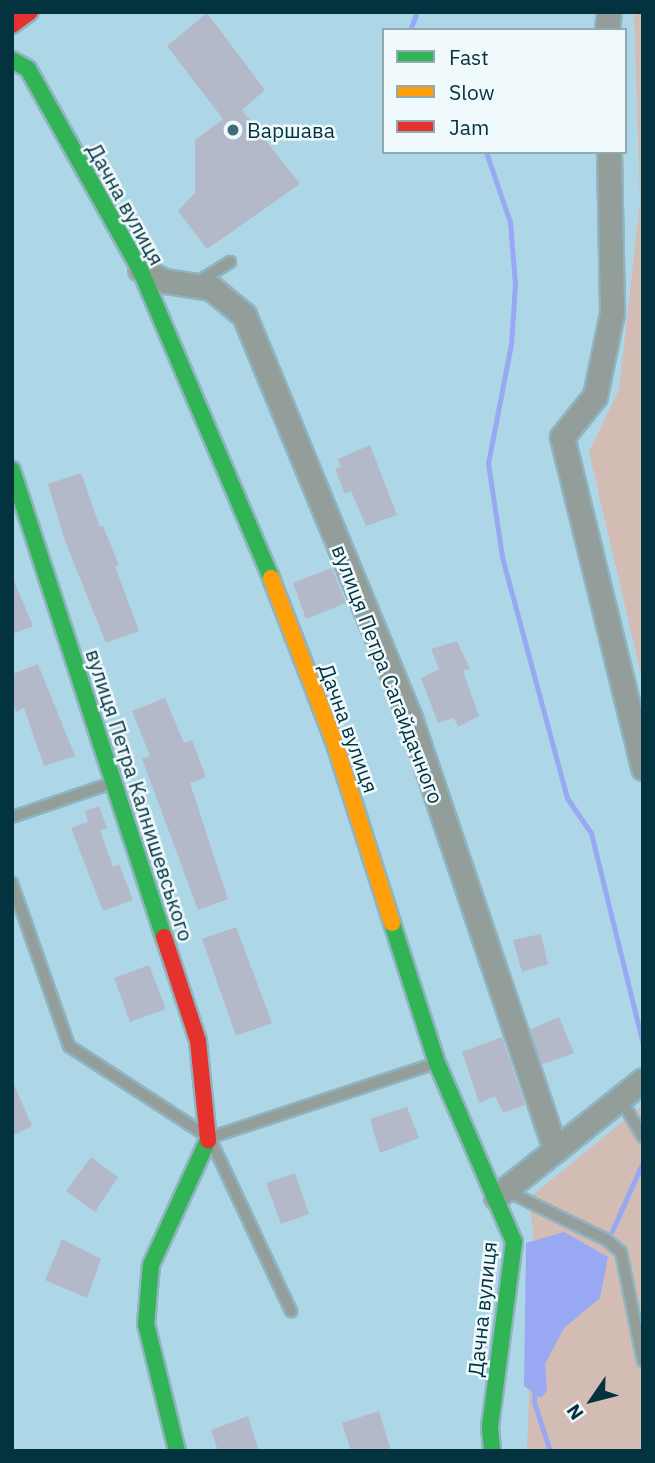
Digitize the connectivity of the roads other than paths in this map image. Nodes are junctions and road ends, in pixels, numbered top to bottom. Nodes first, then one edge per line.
1 (30, 12) edge
2 (12, 25) edge
3 (12, 60) edge
4 (609, 154) edge
5 (230, 262) dead end
6 (140, 269) junction
7 (192, 285) junction
8 (12, 470) edge
9 (643, 768) edge
10 (112, 783) junction
11 (12, 817) edge
12 (12, 883) edge
13 (437, 1063) junction
14 (643, 1080) edge
15 (620, 1098) junction
16 (209, 1138) junction
17 (643, 1138) edge
18 (555, 1150) junction
19 (500, 1194) junction
20 (291, 1311) dead end
21 (643, 1361) edge
22 (177, 1451) edge
23 (492, 1451) edge

1 - 2 main road
3 - 6 main road, Дачна вулиця
4 - 9 street
5 - 7 lane
6 - 7 street, вулиця Петра Сагайдачного
6 - 13 main road, Дачна вулиця
7 - 18 street, вулиця Петра Сагайдачного
8 - 10 main road, вулиця Петра Калнишевського
10 - 11 lane
10 - 16 main road, вулиця Петра Калнишевського
12 - 16 lane
13 - 16 lane
13 - 19 main road, Дачна вулиця
14 - 15 street
15 - 17 lane
15 - 18 street
16 - 20 lane
16 - 22 main road
18 - 19 street
19 - 21 lane
19 - 23 main road, Дачна вулиця

